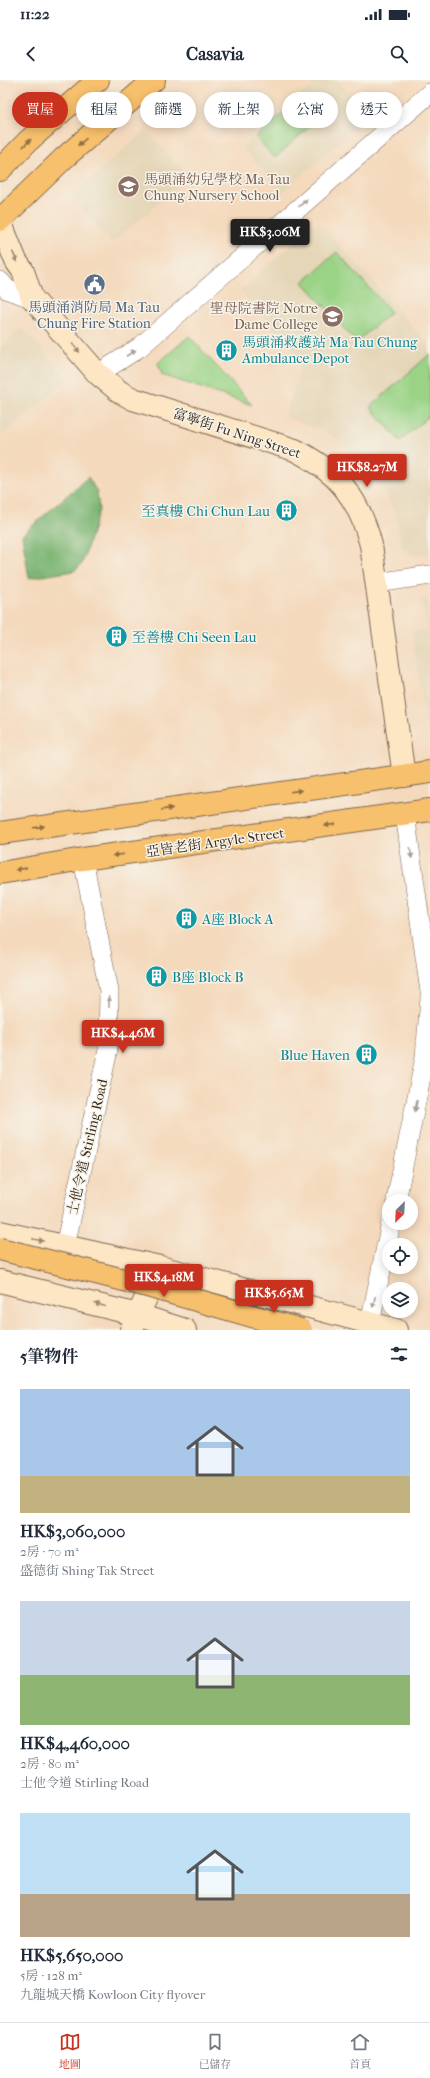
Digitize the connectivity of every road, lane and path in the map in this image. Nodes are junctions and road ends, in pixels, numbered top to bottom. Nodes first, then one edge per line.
1 (98, 80) edge
2 (154, 80) edge
3 (430, 93) edge
4 (0, 170) edge
5 (0, 221) edge
6 (0, 281) edge
7 (32, 298) junction
8 (98, 374) junction
9 (430, 575) edge
10 (377, 583) junction
11 (430, 772) edge
12 (404, 776) junction
13 (430, 810) edge
14 (405, 814) junction
15 (0, 833) edge
16 (83, 859) junction
17 (0, 873) edge
18 (430, 992) edge
19 (430, 998) edge
20 (397, 1194) edge
21 (390, 1230) edge
22 (0, 1232) edge
23 (65, 1246) junction
24 (0, 1249) edge
25 (0, 1262) edge
26 (160, 1267) junction
27 (0, 1280) edge
28 (134, 1323) edge
29 (370, 1323) junction
30 (185, 1330) edge
31 (257, 1330) edge
32 (301, 1330) edge
33 (396, 1330) edge

4 -> 1 main road
2 -> 5 main road
8 -> 3 street
5 -> 7 street, 富寧街 Fu Ning Street
6 - 7 street
7 -> 8 street, 富寧街 Fu Ning Street
8 - 10 street, 富寧街 Fu Ning Street
9 - 10 street
10 - 12 street, 富寧街 Fu Ning Street
11 - 12 main road
15 -> 12 main road
13 - 14 main road, 亞皆老街 Argyle Street
14 -> 16 main road, 亞皆老街 Argyle Street
14 -> 18 street
16 -> 17 main road, 亞皆老街 Argyle Street
23 -> 16 street, 士他令道 Stirling Road
19 -> 20 street
21 -> 29 street
22 -> 23 street
23 - 26 street
24 - 32 main road, bridge
25 - 31 main road
26 - 28 street
26 - 29 street
28 -> 27 street
28 - 30 street
29 - 33 street

